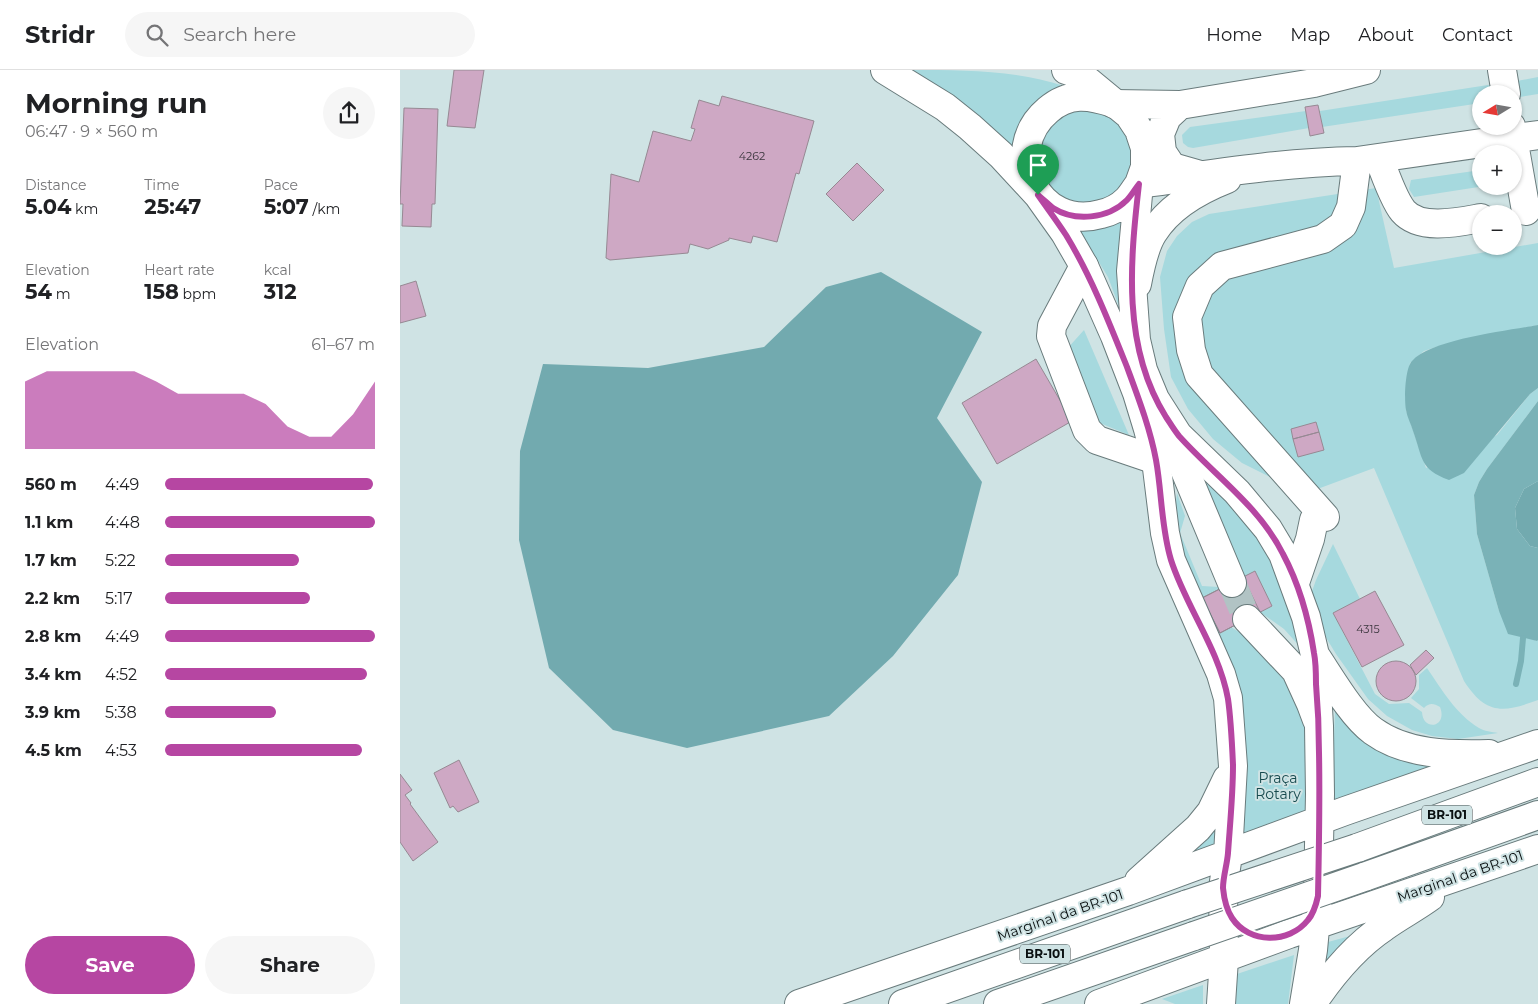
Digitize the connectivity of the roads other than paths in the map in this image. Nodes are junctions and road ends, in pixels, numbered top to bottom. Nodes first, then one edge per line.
1 (885, 70) edge
2 (1066, 70) edge
3 (1366, 70) edge
4 (1502, 70) edge
5 (1504, 85) edge
6 (1114, 104) junction
7 (1180, 105) junction
8 (1510, 135) edge
9 (1521, 135) edge
10 (1368, 160) junction
11 (1249, 170) junction
12 (1200, 175) junction
13 (1139, 184) junction
14 (1038, 195) junction
15 (1525, 212) edge
16 (1472, 220) edge
17 (1084, 266) junction
18 (1133, 305) junction
19 (1155, 399) junction
20 (1156, 460) junction
21 (1295, 582) junction
22 (1232, 583) tunnel mouth
23 (1248, 619) tunnel mouth
24 (1315, 655) junction
25 (1319, 726) junction
26 (1526, 749) edge
27 (1233, 766) junction
28 (1538, 782) edge
29 (1538, 815) edge
30 (1320, 821) junction
31 (1258, 844) junction
32 (1538, 849) edge
33 (1228, 855) junction
34 (1465, 874) junction
35 (1223, 888) junction
36 (1128, 891) junction
37 (1318, 896) junction
38 (1315, 926) junction
39 (1290, 934) junction
40 (1224, 959) junction
41 (799, 1004) edge
42 (903, 1004) edge
43 (998, 1004) edge
44 (1099, 1004) edge
45 (1221, 1004) edge
46 (1304, 1004) edge
47 (1312, 1004) edge

1 - 14 main road
2 - 6 main road
3 - 7 main road
4 - 5 main road
6 - 7 main road
6 - 13 main road
6 - 14 main road
7 - 12 main road
8 - 10 main road
9 - 15 main road
10 - 11 main road
10 - 16 main road
10 - 21 main road
11 - 12 main road
11 - 18 main road
12 - 13 main road
13 - 14 main road
13 - 18 main road
14 - 17 main road
17 - 20 main road
17 - 20 main road
18 - 19 main road
19 - 21 main road
19 - 22 main road
20 - 27 main road
21 - 24 main road
23 - 25 main road
24 - 25 main road
24 - 26 main road
25 - 30 main road
26 - 30 main road, Marginal da BR-101
27 - 33 main road
27 - 36 main road
28 - 42 main road, BR-101, bridge
29 - 43 main road, BR-101, bridge
30 - 31 main road, Marginal da BR-101
30 - 37 main road
31 - 33 main road, Marginal da BR-101
31 - 35 main road
31 - 37 main road
32 - 34 main road, Marginal da BR-101
33 - 35 main road
33 - 36 main road, Marginal da BR-101
34 - 38 main road, Marginal da BR-101
34 - 47 main road
35 - 39 main road
35 - 40 main road
36 - 41 main road, Marginal da BR-101
37 - 38 main road
37 - 39 main road
38 - 39 main road, Marginal da BR-101
38 - 46 main road
39 - 40 main road, Marginal da BR-101
40 - 44 main road, Marginal da BR-101
40 - 45 main road

